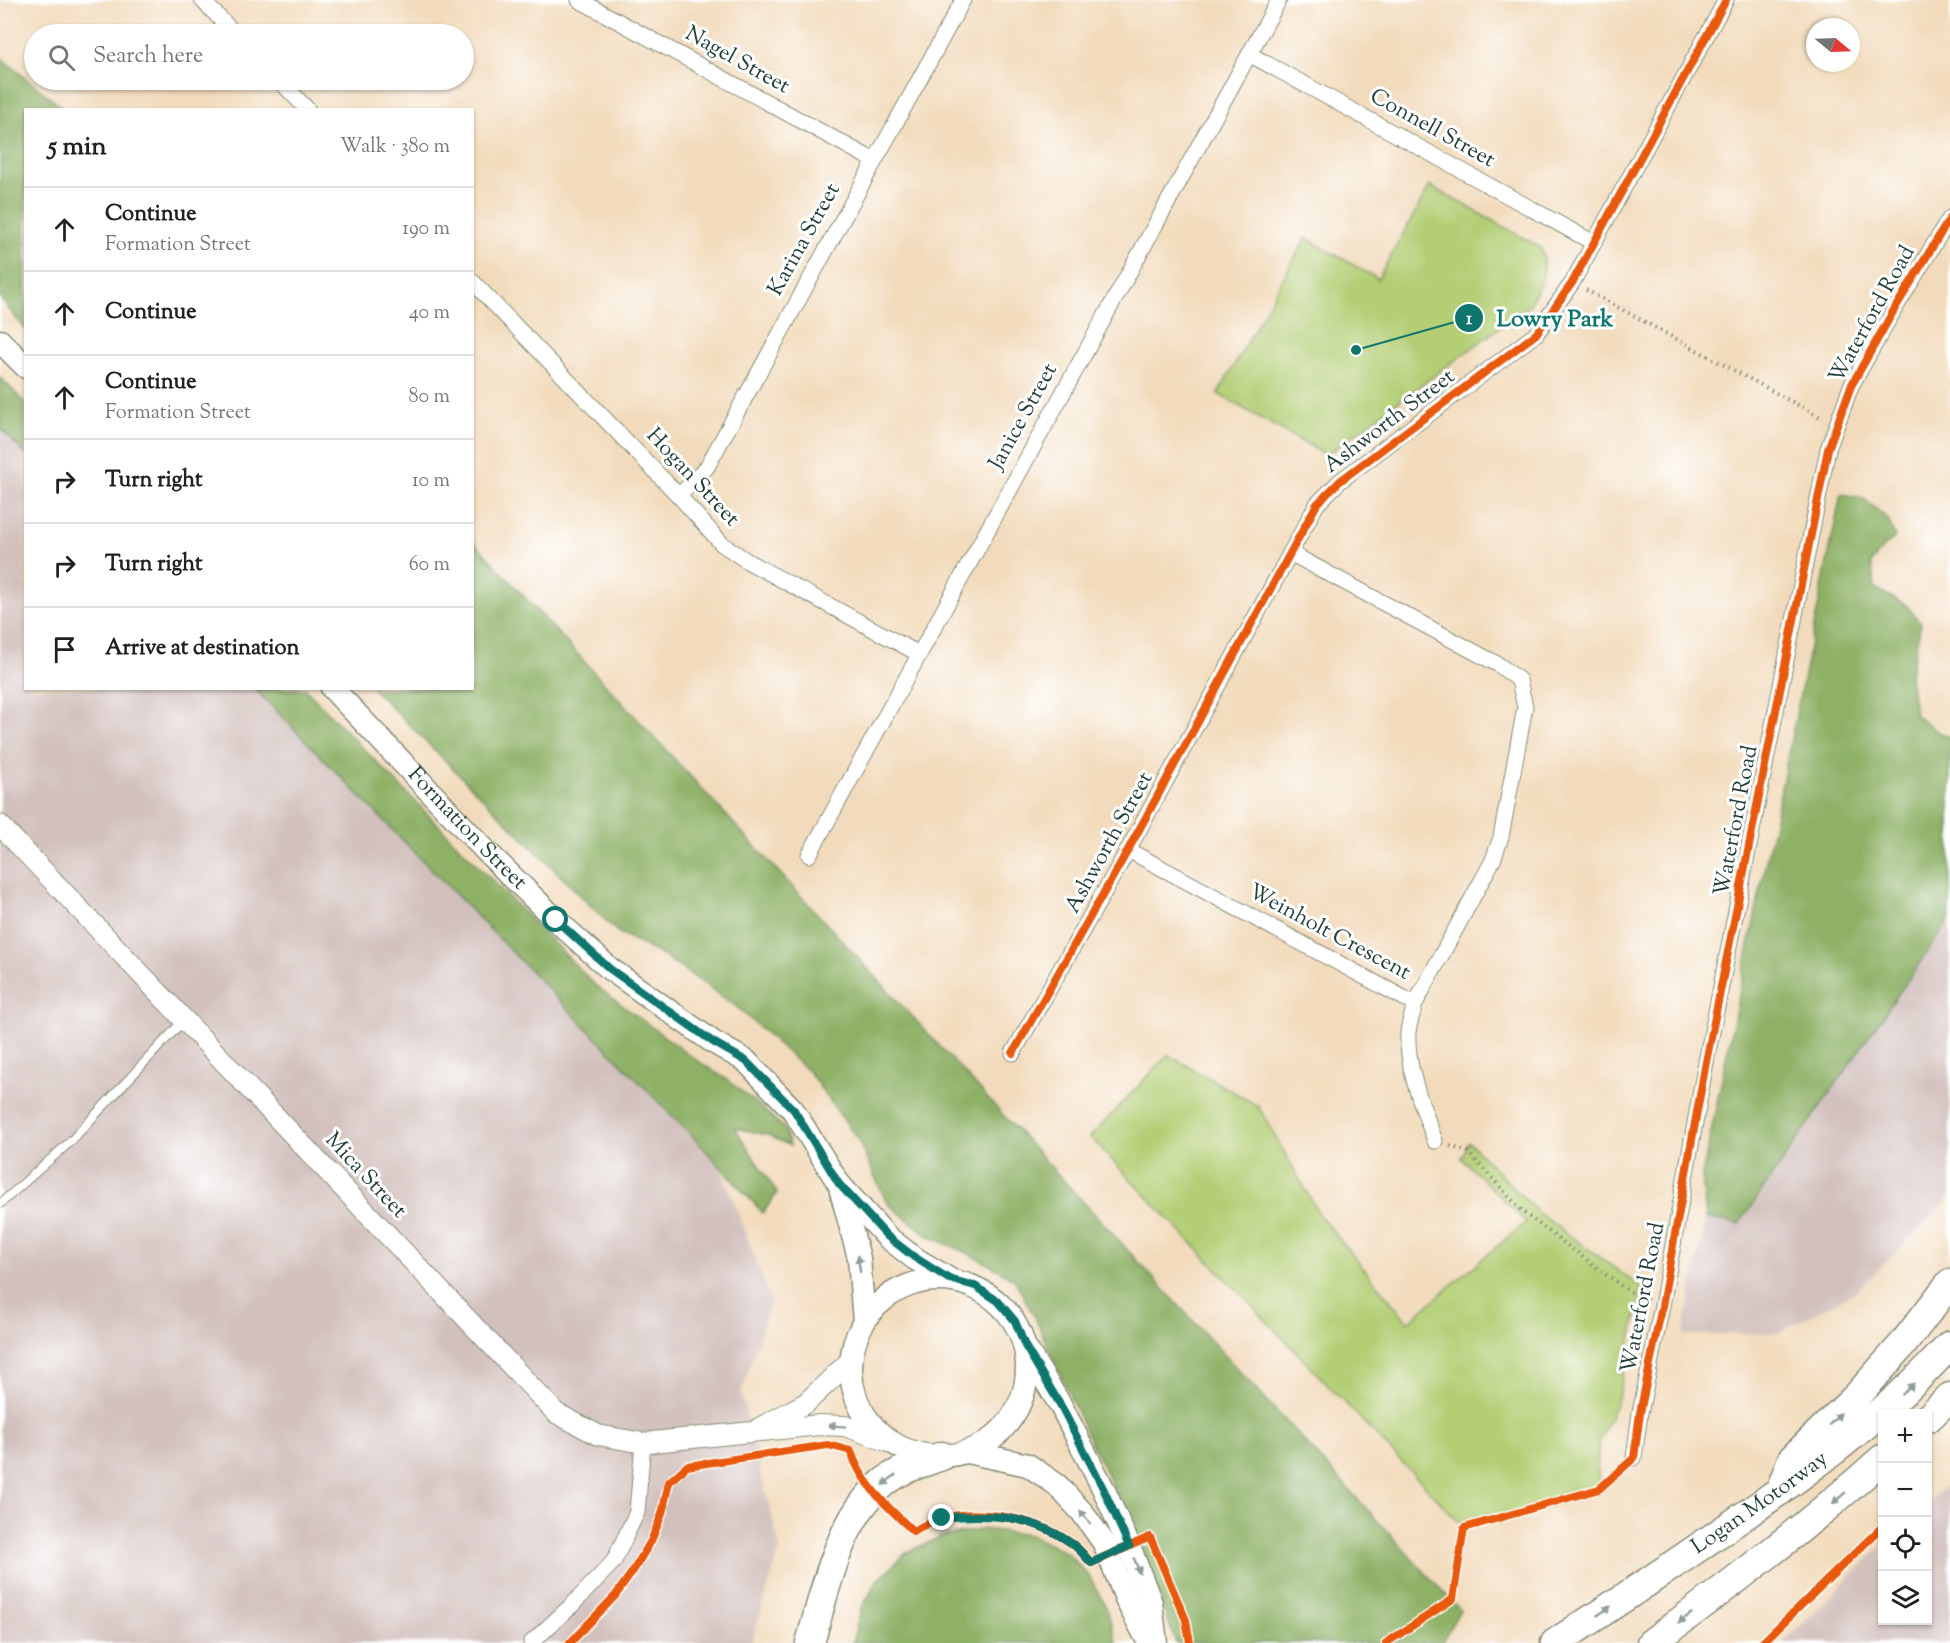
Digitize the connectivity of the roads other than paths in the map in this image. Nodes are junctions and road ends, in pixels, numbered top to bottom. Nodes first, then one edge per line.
1 (202, 0) edge
2 (579, 0) edge
3 (963, 0) edge
4 (1279, 0) edge
5 (1726, 0) edge
6 (226, 24) edge
7 (1249, 54) junction
8 (289, 90) edge
9 (306, 108) edge
10 (875, 161) junction
11 (1950, 218) edge
12 (1594, 243) junction
13 (474, 283) edge
14 (0, 341) edge
15 (24, 365) edge
16 (679, 496) junction
17 (1290, 553) junction
18 (919, 654) junction
19 (334, 690) edge
20 (0, 825) edge
21 (1128, 850) junction
22 (809, 855) dead end
23 (1415, 1004) junction
24 (184, 1020) junction
25 (1013, 1053) dead end
26 (1435, 1141) road end
27 (839, 1184) junction
28 (0, 1204) edge
29 (949, 1279) junction
30 (1950, 1283) edge
31 (864, 1322) junction
32 (1950, 1345) edge
33 (1025, 1346) junction
34 (851, 1360) junction
35 (1950, 1398) edge
36 (1932, 1414) edge
37 (751, 1432) junction
38 (643, 1443) junction
39 (892, 1443) junction
40 (955, 1454) junction
41 (1634, 1458) dead end
42 (1878, 1463) edge
43 (1780, 1491) junction
44 (531, 1643) edge
45 (810, 1643) edge
46 (1149, 1643) edge
47 (1156, 1643) edge
48 (1555, 1643) edge
49 (1651, 1643) edge

1 - 6 street
2 - 10 street, Nagel Street
3 - 10 street, Karina Street
4 - 7 street, Janice Street
5 - 12 street, Ashworth Street
7 - 12 street, Connell Street
7 - 18 street, Janice Street
8 - 9 street
10 - 16 street, Karina Street
11 - 41 street, Waterford Road
12 - 17 street, Ashworth Street
13 - 16 street, Hogan Street
14 - 15 main road
16 - 18 street, Hogan Street
17 - 21 street, Ashworth Street
17 - 23 street, Weinholt Crescent
18 - 22 street, Janice Street
19 - 27 main road, Formation Street
20 - 24 street, Mica Street
21 - 23 street, Weinholt Crescent
21 - 25 street, Ashworth Street
23 - 26 street
24 - 28 lane
24 - 38 street, Mica Street
27 - 29 main road, Formation Street
31 -> 27 main road, Formation Street
29 - 31 main road
29 - 33 main road
43 -> 30 highway
31 - 34 main road
43 -> 32 highway, Logan Motorway
33 - 40 main road
33 -> 47 main road
34 - 37 street, Mica Street
34 - 39 main road
35 - 36 highway
37 - 38 street, Mica Street
39 -> 37 street, Mica Street
38 - 44 street
39 - 40 main road
40 -> 45 highway
46 -> 40 main road
42 -> 49 highway, Logan Motorway
48 -> 43 highway, Logan Motorway

